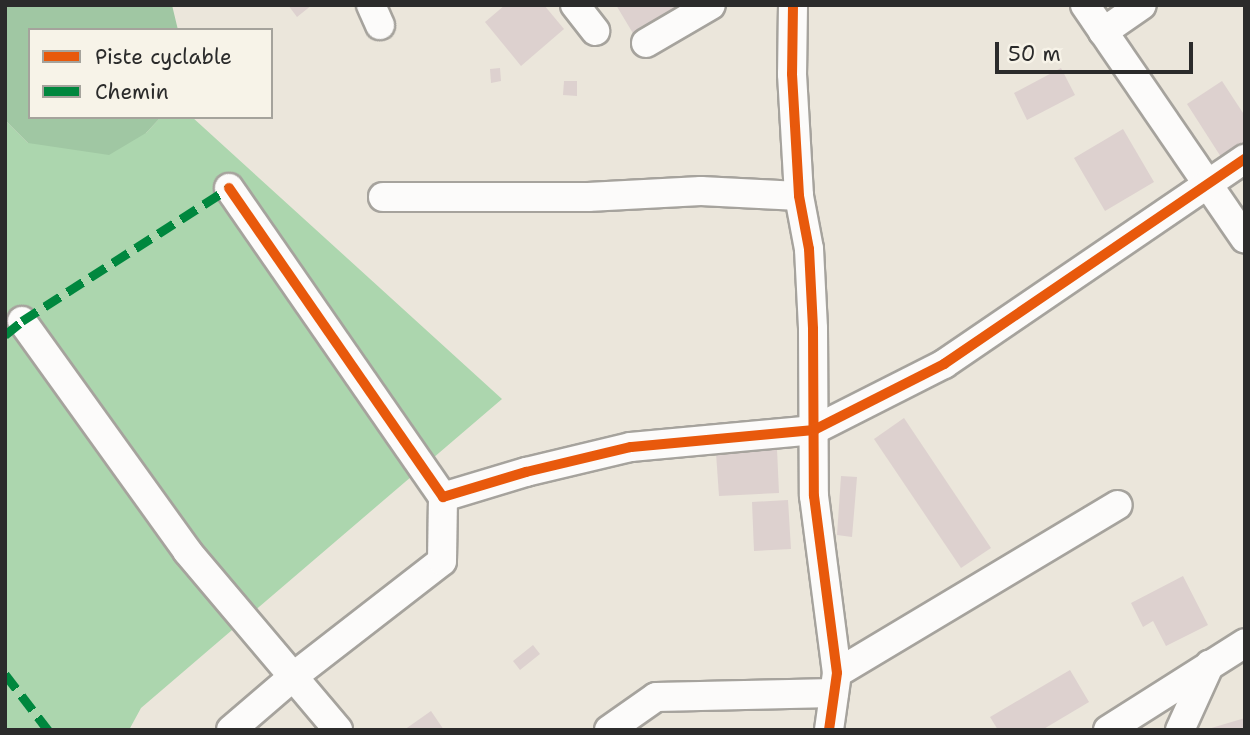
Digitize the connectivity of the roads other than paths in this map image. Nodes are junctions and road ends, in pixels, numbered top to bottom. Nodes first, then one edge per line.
1 (575, 5) edge
2 (711, 5) edge
3 (793, 5) edge
4 (1085, 5) edge
5 (1142, 5) edge
6 (595, 31) dead end
7 (1103, 32) junction
8 (646, 43) dead end
9 (1245, 159) edge
10 (1206, 186) junction
11 (229, 188) dead end
12 (799, 196) junction
13 (383, 197) dead end
14 (1245, 239) edge
15 (22, 321) dead end
16 (814, 430) junction
17 (443, 497) junction
18 (1118, 505) dead end
19 (1245, 643) edge
20 (1210, 664) junction
21 (294, 676) junction
22 (835, 683) junction
23 (231, 730) edge
24 (338, 730) edge
25 (610, 730) edge
26 (829, 730) edge
27 (1108, 730) edge
28 (1180, 730) edge

1 - 6 street
2 - 8 street
3 - 12 street
4 - 7 street
5 - 7 street
7 - 10 street
9 - 10 street
10 - 14 street
10 - 16 street
11 - 17 street
12 - 13 street
12 - 16 street
15 - 21 street
16 - 17 street
16 - 22 street
17 - 21 street
18 - 22 street
19 - 20 street
20 - 27 street
20 - 28 street
21 - 23 street
21 - 24 street
22 - 25 street
22 - 26 street

